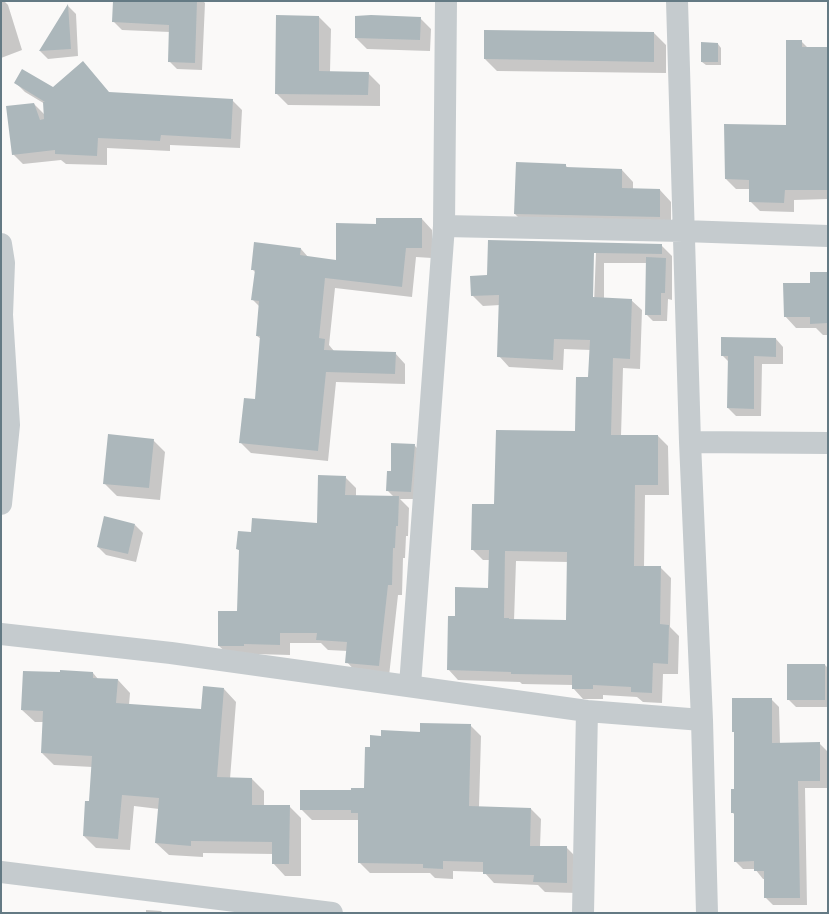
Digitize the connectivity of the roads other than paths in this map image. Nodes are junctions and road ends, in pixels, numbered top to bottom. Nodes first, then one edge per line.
1 (446, 1) edge
2 (677, 1) edge
3 (444, 226) junction
4 (683, 231) junction
5 (828, 236) edge
6 (1, 244) edge
7 (5, 426) edge
8 (690, 442) junction
9 (828, 443) edge
10 (1, 504) edge
11 (1, 634) edge
12 (410, 686) junction
13 (586, 711) junction
14 (702, 720) junction
15 (1, 872) edge
16 (332, 913) edge
17 (583, 913) edge
18 (707, 913) edge

1 - 3 street
2 - 4 street
3 - 4 street
3 - 12 street
4 - 5 street
4 - 8 street
6 - 7 street
7 - 10 street
8 - 9 street
8 - 14 street
11 - 12 street
12 - 13 street
13 - 14 street
13 - 17 street
14 - 18 street
15 - 16 street

